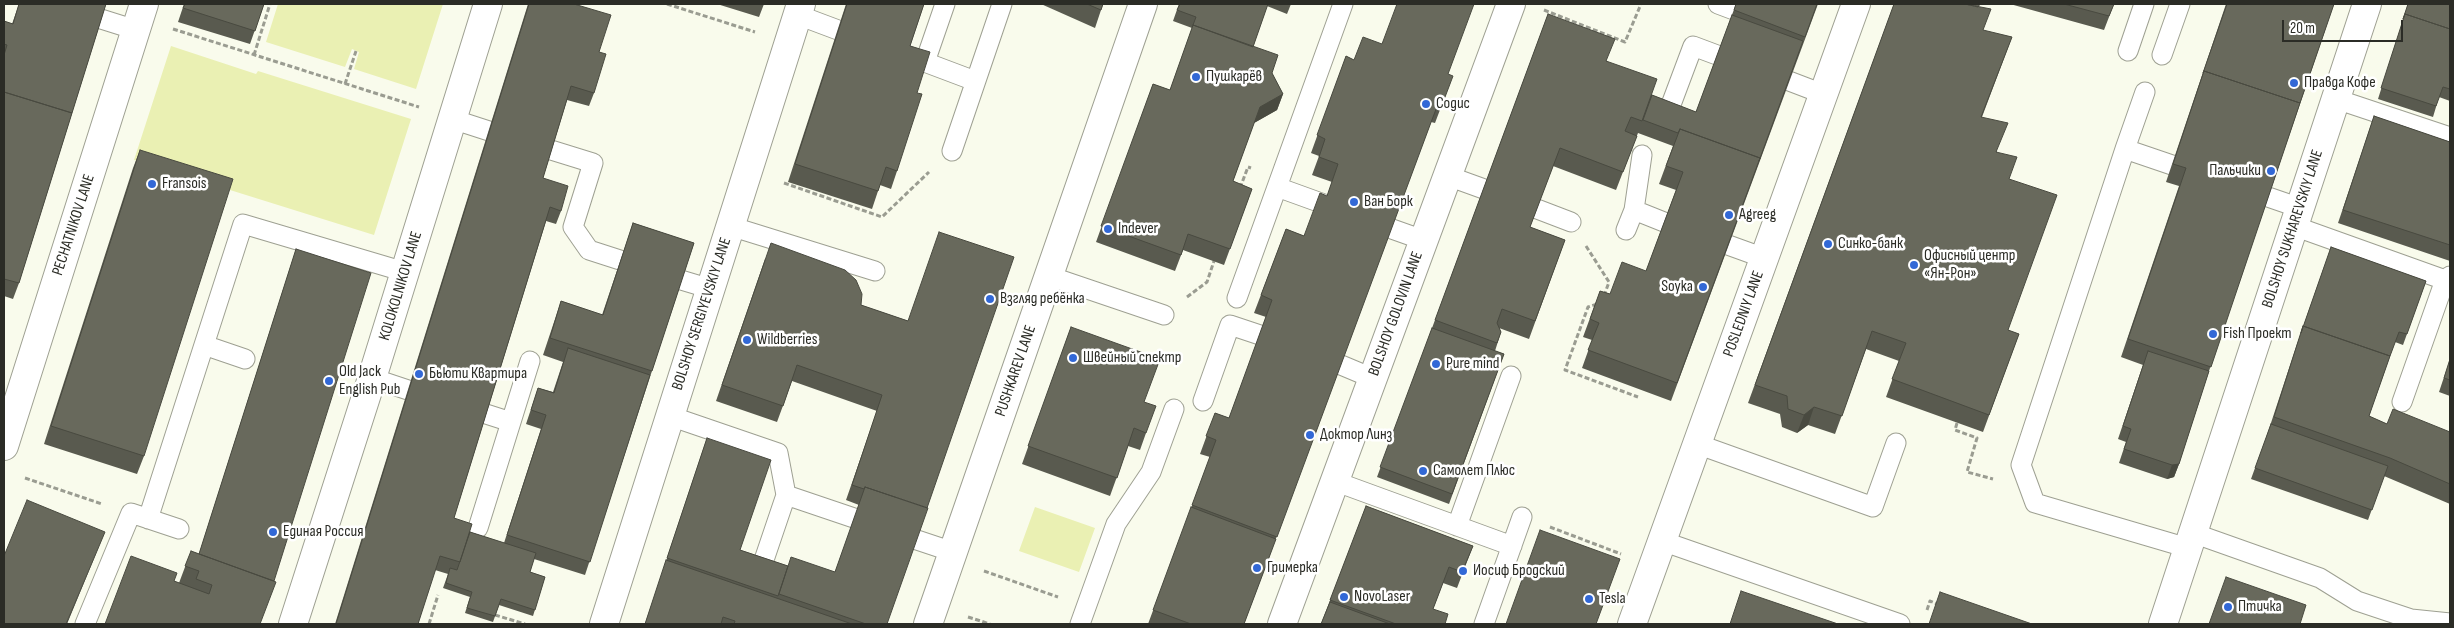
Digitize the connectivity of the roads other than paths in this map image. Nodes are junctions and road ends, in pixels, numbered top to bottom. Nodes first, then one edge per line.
1 (144, 4) edge
2 (488, 4) edge
3 (945, 4) edge
4 (1002, 4) edge
5 (1143, 4) edge
6 (1343, 4) edge
7 (1511, 4) edge
8 (1856, 4) edge
9 (2144, 4) edge
10 (2180, 4) edge
11 (2367, 4) edge
12 (800, 9) edge
13 (100, 19) edge
14 (136, 30) junction
15 (838, 30) edge
16 (2128, 51) dead end
17 (906, 55) edge
18 (1717, 55) edge
19 (2162, 55) dead end
20 (925, 62) junction
21 (975, 80) junction
22 (1789, 81) edge
23 (2145, 92) dead end
24 (1823, 94) junction
25 (2336, 99) junction
26 (1672, 102) edge
27 (452, 119) junction
28 (489, 131) edge
29 (2450, 137) edge
30 (2126, 149) junction
31 (551, 150) edge
32 (952, 151) road end
33 (1642, 155) dead end
34 (2172, 165) edge
35 (1448, 176) junction
36 (1277, 187) junction
37 (1484, 189) edge
38 (2268, 197) edge
39 (1324, 204) edge
40 (1537, 209) edge
41 (1634, 210) junction
42 (2297, 217) junction
43 (1571, 222) road end
44 (1664, 222) edge
45 (730, 226) junction
46 (1392, 229) edge
47 (1626, 230) dead end
48 (1423, 240) junction
49 (1728, 245) edge
50 (1764, 258) junction
51 (620, 260) edge
52 (875, 271) dead end
53 (405, 272) junction
54 (1049, 276) junction
55 (2448, 278) edge
56 (681, 280) edge
57 (711, 289) junction
58 (1237, 298) dead end
59 (1164, 315) road end
60 (1260, 335) edge
61 (204, 345) junction
62 (245, 359) dead end
63 (530, 361) dead end
64 (1341, 365) edge
65 (1512, 376) dead end
66 (372, 378) junction
67 (1372, 378) junction
68 (408, 390) edge
69 (1203, 400) dead end
70 (2402, 402) dead end
71 (1174, 409) dead end
72 (486, 414) edge
73 (670, 416) junction
74 (511, 422) junction
75 (1896, 442) dead end
76 (1697, 444) junction
77 (4, 446) edge
78 (1334, 481) junction
79 (786, 495) junction
80 (139, 516) junction
81 (1522, 517) road end
82 (854, 518) edge
83 (1457, 526) junction
84 (478, 528) dead end
85 (179, 529) dead end
86 (917, 540) edge
87 (1662, 541) junction
88 (2191, 541) junction
89 (1512, 546) junction
90 (953, 552) junction
91 (765, 557) edge
92 (1083, 616) edge
93 (2450, 623) edge
94 (85, 624) edge
95 (293, 624) edge
96 (604, 624) edge
97 (928, 624) edge
98 (1282, 624) edge
99 (1484, 624) edge
100 (1632, 624) edge
101 (1900, 624) edge
102 (2163, 624) edge

1 - 14 street, PECHATNIKOV LANE
2 - 27 street, KOLOKOLNIKOV LANE
3 - 20 lane
4 - 21 lane
5 - 54 street, PUSHKAREV LANE
6 - 36 lane
7 - 35 street, BOLSHOY GOLOVIN LANE
8 - 24 street, POSLEDNIY LANE
9 - 16 lane
10 - 19 lane
11 - 25 street, BOLSHOY SUKHAREVSKIY LANE
12 - 15 lane
12 - 45 street, BOLSHOY SERGIYEVSKIY LANE
13 - 14 lane
14 - 77 street, PECHATNIKOV LANE
17 - 20 lane
18 - 26 lane
20 - 21 lane
21 - 32 lane
22 - 24 lane
23 - 30 lane
24 - 50 street, POSLEDNIY LANE
25 - 29 lane
25 - 42 street, BOLSHOY SUKHAREVSKIY LANE
27 - 28 lane
27 - 53 street, KOLOKOLNIKOV LANE
30 - 34 lane
30 - 88 lane
31 - 51 lane
33 - 41 lane
35 - 37 lane
35 - 48 street, BOLSHOY GOLOVIN LANE
36 - 39 lane
36 - 58 lane
38 - 42 lane
40 - 43 lane
41 - 44 lane
41 - 47 lane
42 - 55 lane
42 - 88 street, BOLSHOY SUKHAREVSKIY LANE
45 - 52 lane
45 - 57 street, BOLSHOY SERGIYEVSKIY LANE
46 - 48 lane
48 - 67 street, BOLSHOY GOLOVIN LANE
49 - 50 lane
50 - 76 street, POSLEDNIY LANE
53 - 61 lane
53 - 66 street, KOLOKOLNIKOV LANE
54 - 59 lane
54 - 90 street, PUSHKAREV LANE
55 - 70 lane
56 - 57 lane
57 - 73 street, BOLSHOY SERGIYEVSKIY LANE
60 - 69 lane
61 - 62 lane
61 - 80 lane
63 - 74 lane
64 - 67 lane
65 - 83 lane
66 - 68 lane
66 - 95 street, KOLOKOLNIKOV LANE
67 - 78 street, BOLSHOY GOLOVIN LANE
71 - 92 lane
72 - 74 lane
73 - 79 lane
73 - 96 street, BOLSHOY SERGIYEVSKIY LANE
74 - 84 lane
75 - 76 lane
76 - 87 street, POSLEDNIY LANE
78 - 83 lane
78 - 98 street, BOLSHOY GOLOVIN LANE
79 - 82 lane
79 - 91 lane
80 - 85 lane
80 - 94 lane
81 - 89 lane
83 - 89 lane
86 - 90 lane
87 - 100 street, POSLEDNIY LANE
87 - 101 lane
88 - 93 lane
88 - 102 street, BOLSHOY SUKHAREVSKIY LANE
89 - 99 lane
90 - 97 street, PUSHKAREV LANE

